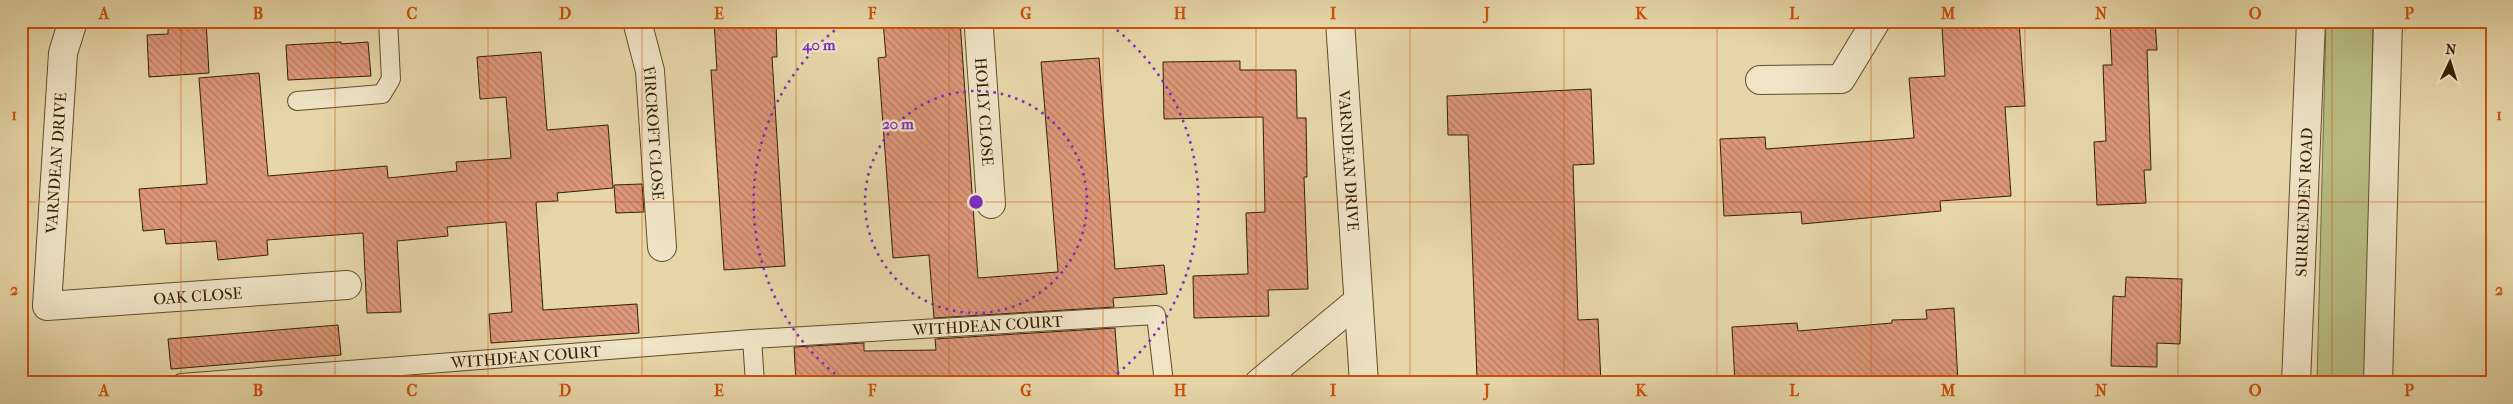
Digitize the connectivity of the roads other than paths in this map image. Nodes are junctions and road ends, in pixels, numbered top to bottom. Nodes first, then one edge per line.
1 (73, 21) edge
2 (388, 21) edge
3 (637, 21) edge
4 (981, 21) edge
5 (1340, 21) edge
6 (1876, 21) edge
7 (2311, 21) edge
8 (2388, 21) edge
9 (1760, 80) dead end
10 (297, 101) dead end
11 (991, 204) dead end
12 (662, 248) dead end
13 (348, 285) dead end
14 (1358, 301) junction
15 (46, 306) joint
16 (752, 339) junction
17 (181, 383) edge
18 (755, 383) edge
19 (1164, 383) edge
20 (1260, 383) edge
21 (1364, 383) edge
22 (2296, 383) edge
23 (2378, 383) edge

1 - 15 street, VARNDEAN DRIVE
2 - 10 lane
3 - 12 street, FIRCROFT CLOSE
4 - 11 street, HOLLY CLOSE
5 - 14 street, VARNDEAN DRIVE
6 - 9 street
7 - 22 street, SURRENDEN ROAD
8 - 23 street
13 - 15 street, OAK CLOSE
14 - 20 street
14 - 21 street, VARNDEAN DRIVE
16 - 17 lane, WITHDEAN COURT
16 - 18 lane
16 - 19 lane, WITHDEAN COURT

